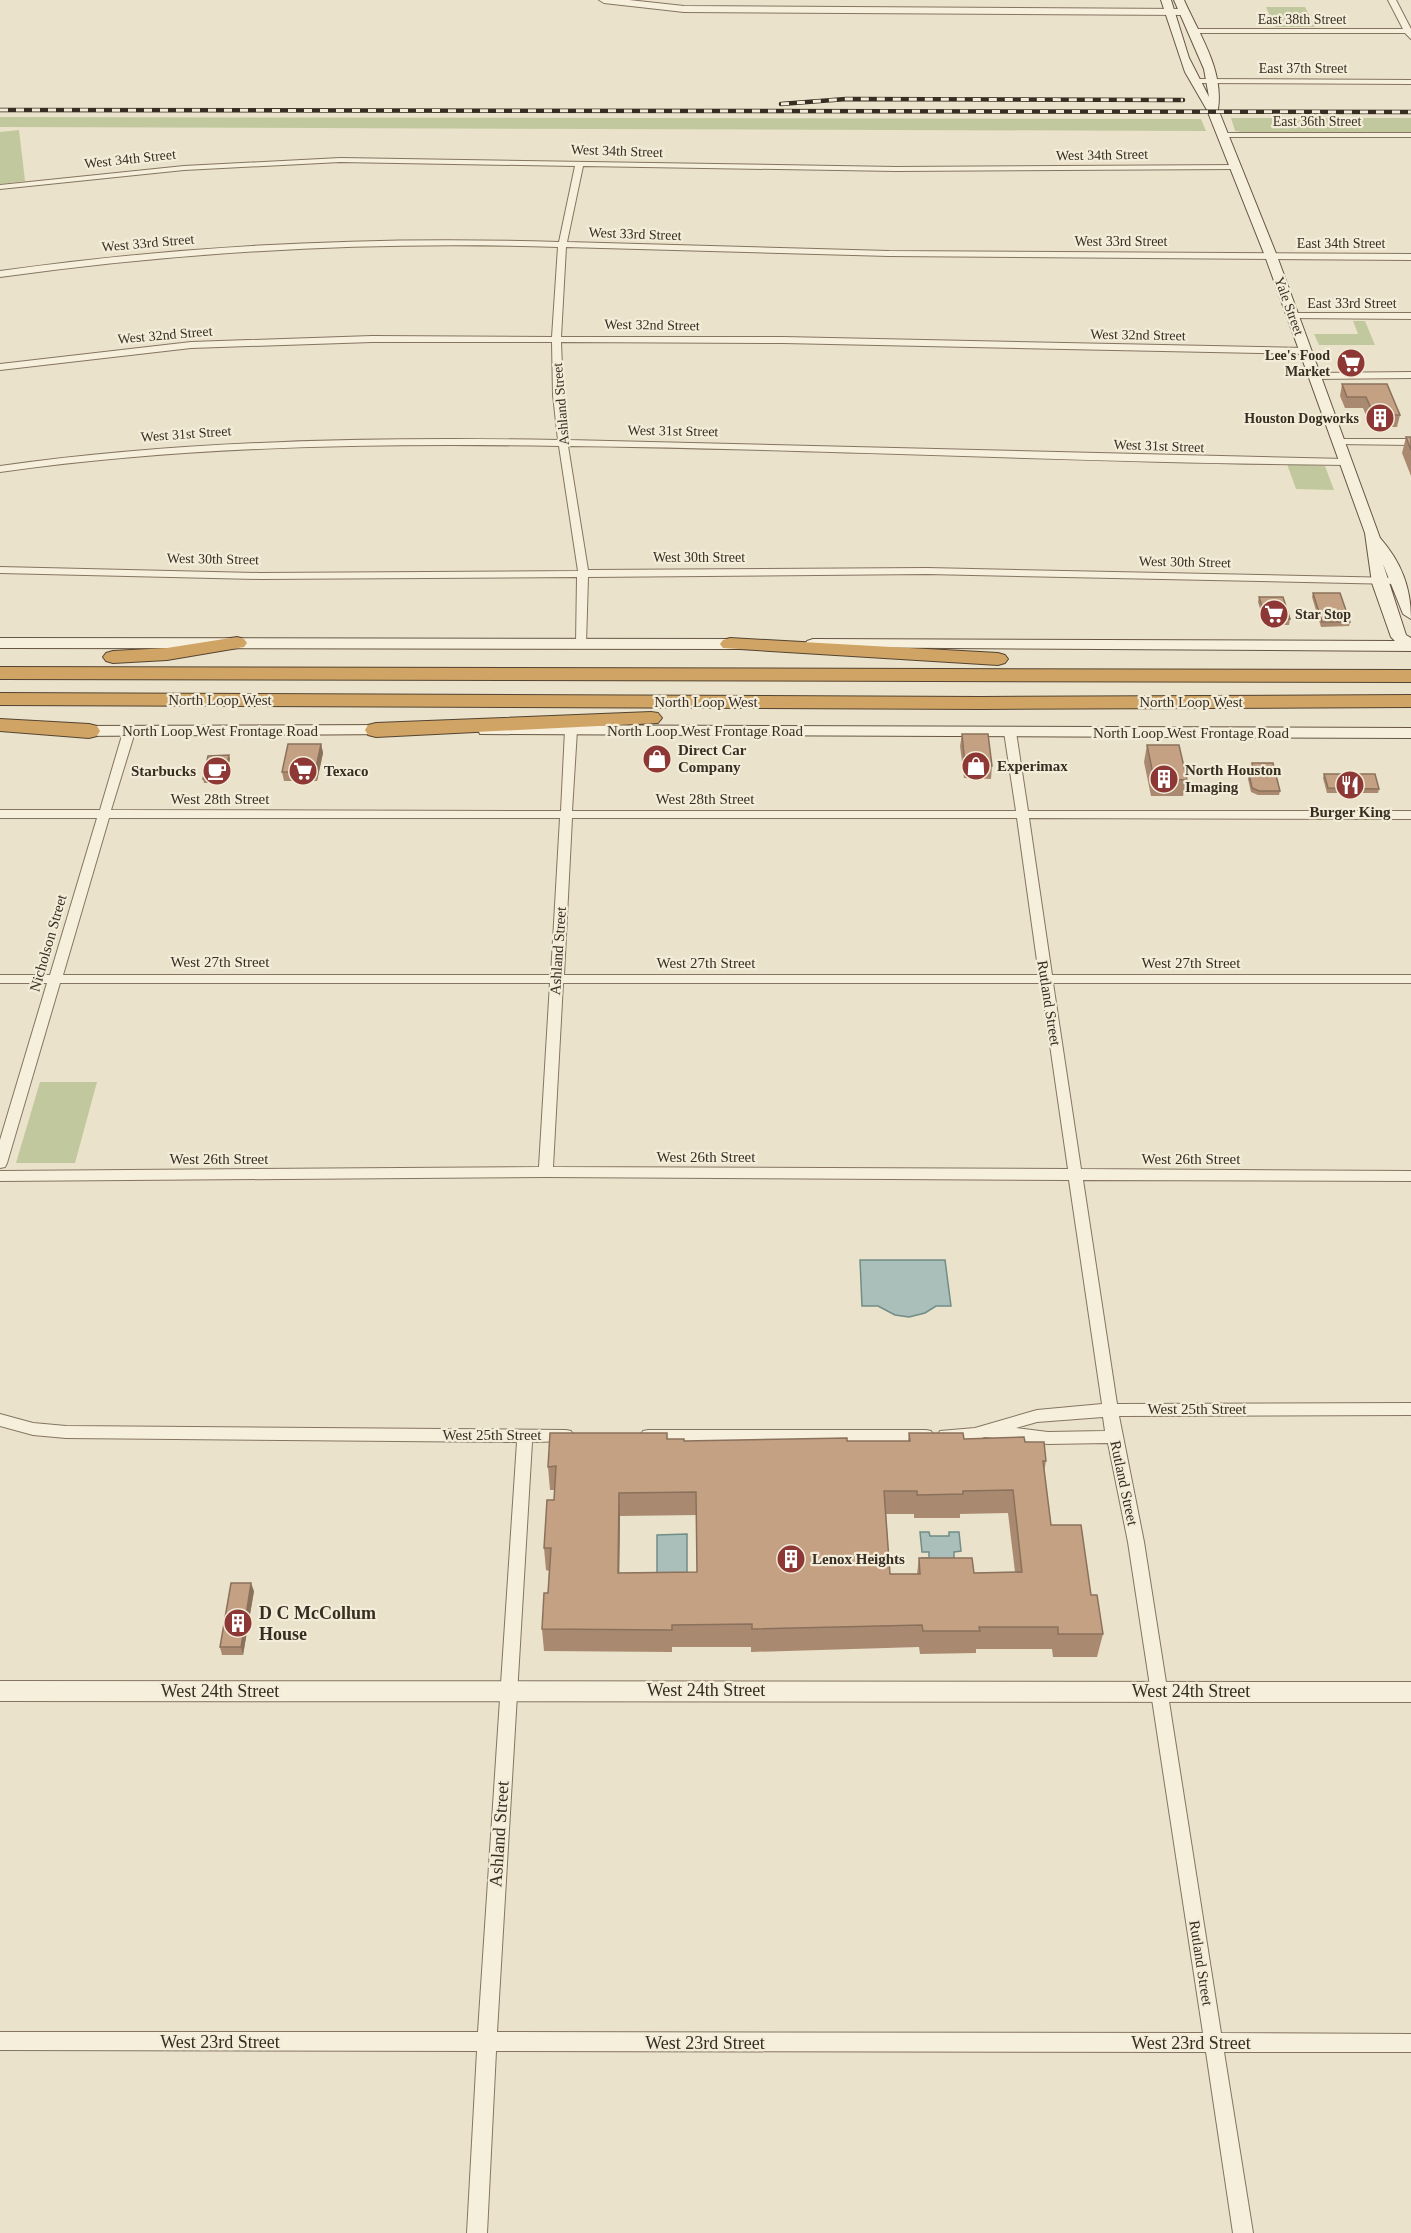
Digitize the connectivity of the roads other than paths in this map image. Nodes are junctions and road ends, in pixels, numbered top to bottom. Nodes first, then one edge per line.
1 (604, 0) edge
2 (1166, 0) edge
3 (1179, 0) edge
4 (1392, 0) edge
5 (1169, 11) junction
6 (1184, 12) junction
7 (1192, 31) junction
8 (1410, 33) edge
9 (1186, 60) junction
10 (1205, 60) junction
11 (1195, 81) junction
12 (1214, 81) junction
13 (1411, 82) edge
14 (1212, 109) junction
15 (1223, 135) junction
16 (1411, 135) edge
17 (580, 163) junction
18 (1235, 167) junction
19 (0, 187) edge
20 (562, 245) junction
21 (1271, 256) junction
22 (1411, 256) edge
23 (0, 274) edge
24 (1293, 316) junction
25 (1411, 316) edge
26 (556, 337) junction
27 (1305, 351) junction
28 (0, 367) edge
29 (1411, 375) edge
30 (1314, 376) junction
31 (563, 442) junction
32 (1339, 442) junction
33 (1411, 442) edge
34 (1346, 462) junction
35 (0, 469) edge
36 (1374, 540) junction
37 (0, 570) edge
38 (584, 573) junction
39 (1380, 580) junction
40 (1397, 580) junction
41 (1411, 614) edge
42 (0, 643) edge
43 (237, 644) junction
44 (580, 644) junction
45 (730, 644) junction
46 (1411, 646) edge
47 (0, 664) edge
48 (0, 673) edge
49 (1153, 674) junction
50 (1411, 676) edge
51 (0, 699) edge
52 (1411, 701) edge
53 (981, 703) junction
54 (0, 725) edge
55 (376, 730) junction
56 (572, 730) junction
57 (0, 731) edge
58 (89, 731) junction
59 (129, 732) junction
60 (1010, 732) junction
61 (1411, 733) edge
62 (0, 814) edge
63 (104, 814) junction
64 (567, 814) junction
65 (1022, 814) junction
66 (1411, 815) edge
67 (0, 979) edge
68 (54, 979) junction
69 (556, 979) junction
70 (1046, 979) junction
71 (1411, 979) edge
72 (0, 1163) edge
73 (546, 1172) junction
74 (1077, 1175) junction
75 (0, 1176) edge
76 (1411, 1176) edge
77 (1411, 1409) edge
78 (1110, 1410) junction
79 (0, 1420) edge
80 (986, 1431) junction
81 (525, 1436) junction
82 (581, 1436) edge
83 (638, 1436) edge
84 (1114, 1437) junction
85 (509, 1690) junction
86 (0, 1691) edge
87 (1159, 1691) junction
88 (1411, 1692) edge
89 (0, 2041) edge
90 (486, 2043) junction
91 (1214, 2043) junction
92 (1411, 2043) edge
93 (477, 2233) edge
94 (1243, 2233) edge

1 - 5 street
2 - 5 main road, Yale Street
3 - 6 main road, Yale Street
4 - 8 street
5 - 6 street
5 - 9 main road, Yale Street
6 - 7 main road, Yale Street
7 - 8 street, East 38th Street
7 - 10 main road, Yale Street
9 - 10 main road
9 - 11 main road, Yale Street
10 - 12 main road, Yale Street
11 - 12 street, East 37th Street
11 - 14 main road, Yale Street
12 - 13 street, East 37th Street
12 - 14 main road, Yale Street
14 - 15 main road, Yale Street
15 - 16 street, East 36th Street
15 - 18 main road, Yale Street
17 - 18 street, West 34th Street
17 - 19 street, West 34th Street
17 - 20 street, Ashland Street
18 - 21 main road, Yale Street
20 - 21 street, West 33rd Street
20 - 23 street, West 33rd Street
20 - 26 street, Ashland Street
21 - 22 street, East 34th Street
21 - 24 main road, Yale Street
24 - 25 street, East 33rd Street
24 - 27 main road, Yale Street
26 - 27 street, West 32nd Street
26 - 28 street, West 32nd Street
26 - 31 street, Ashland Street
27 - 30 main road, Yale Street
29 - 30 street
30 - 32 main road, Yale Street
31 - 34 street, West 31st Street
31 - 35 street, West 31st Street
31 - 38 street, Ashland Street
32 - 33 street
32 - 34 main road, Yale Street
34 - 36 main road, Yale Street
36 - 39 main road, Yale Street
36 - 40 main road, Yale Street
37 - 38 street, West 30th Street
38 - 39 street, West 30th Street
38 - 44 street, Ashland Street
39 - 40 street, West 30th Street
39 - 46 main road, Yale Street
40 - 41 main road, Yale Street
42 - 43 main road
43 - 44 main road
43 - 47 highway
44 - 45 main road
45 - 46 main road
45 - 49 highway
48 - 49 highway, North Loop West
49 - 50 highway, North Loop West
51 - 53 highway, North Loop West
52 - 53 highway, North Loop West
53 - 55 highway
54 - 58 highway
55 - 56 main road, North Loop West Frontage Road
55 - 59 main road, North Loop West Frontage Road
56 - 60 main road, North Loop West Frontage Road
56 - 64 street, Ashland Street
57 - 58 main road, North Loop West Frontage Road
58 - 59 main road, North Loop West Frontage Road
59 - 63 street, Nicholson Street
60 - 61 main road, North Loop West Frontage Road
60 - 65 street, Rutland Street
62 - 63 street, West 28th Street
63 - 64 street, West 28th Street
63 - 68 street, Nicholson Street
64 - 65 street, West 28th Street
64 - 69 street, Ashland Street
65 - 66 street, West 28th Street
65 - 70 street, Rutland Street
67 - 68 street, West 27th Street
68 - 69 street, West 27th Street
68 - 72 street, Nicholson Street
69 - 70 street, West 27th Street
69 - 73 street, Ashland Street
70 - 71 street, West 27th Street
70 - 74 street, Rutland Street
73 - 74 street, West 26th Street
73 - 75 street, West 26th Street
74 - 76 street, West 26th Street
74 - 78 street, Rutland Street
77 - 78 street, West 25th Street
78 - 80 street, West 25th Street
78 - 84 street, Rutland Street
79 - 81 street, West 25th Street
80 - 83 street, West 25th Street
80 - 84 street, West 25th Street
81 - 82 street, West 25th Street
81 - 85 street, Ashland Street
84 - 87 street, Rutland Street
85 - 86 street, West 24th Street
85 - 87 street, West 24th Street
85 - 90 street, Ashland Street
87 - 88 street, West 24th Street
87 - 91 street, Rutland Street
89 - 90 street, West 23rd Street
90 - 91 street, West 23rd Street
90 - 93 street, Ashland Street
91 - 92 street, West 23rd Street
91 - 94 street, Rutland Street

